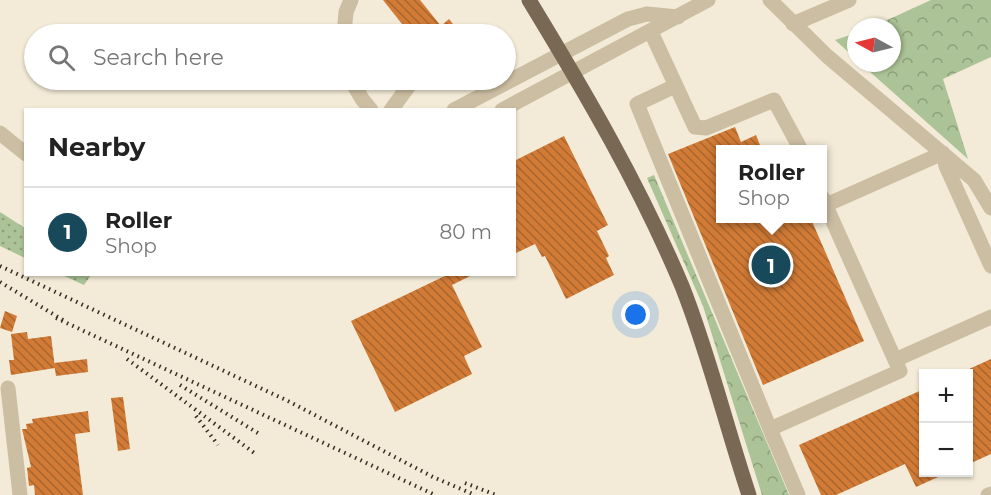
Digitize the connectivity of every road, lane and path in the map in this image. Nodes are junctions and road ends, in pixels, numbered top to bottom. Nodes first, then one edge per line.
1 (351, 0) edge
2 (529, 0) edge
3 (708, 0) edge
4 (770, 0) edge
5 (849, 0) edge
6 (678, 17) junction
7 (345, 24) edge
8 (793, 24) junction
9 (651, 32) junction
10 (562, 54) junction
11 (538, 68) junction
12 (573, 74) junction
13 (516, 79) edge
14 (675, 86) junction
15 (357, 90) edge
16 (406, 90) edge
17 (494, 90) edge
18 (529, 96) junction
19 (369, 108) edge
20 (392, 108) edge
21 (458, 108) edge
22 (506, 108) edge
23 (0, 133) edge
24 (798, 145) edge
25 (24, 152) edge
26 (943, 153) junction
27 (957, 175) junction
28 (827, 200) edge
29 (827, 208) edge
30 (991, 208) edge
31 (991, 266) edge
32 (991, 317) edge
33 (895, 360) junction
34 (8, 388) dead end
35 (770, 429) junction
36 (20, 495) edge
37 (749, 495) edge
38 (798, 495) edge

1 - 7 street
2 - 10 main road
3 - 6 street
4 - 8 street
5 - 8 street
6 - 9 street
6 - 10 street
8 - 26 street
9 - 12 street
9 - 14 street
10 - 11 street
10 - 12 main road
11 - 13 street
11 - 18 street
12 - 18 street
12 - 37 main road
14 - 24 street
14 - 35 street
15 - 19 street
16 - 20 street
17 - 21 street
18 - 22 street
23 - 25 street
26 - 27 street
26 - 28 street
27 - 30 street
27 - 31 street
29 - 33 street
32 - 33 street
33 - 35 street
34 - 36 street
35 - 38 street

